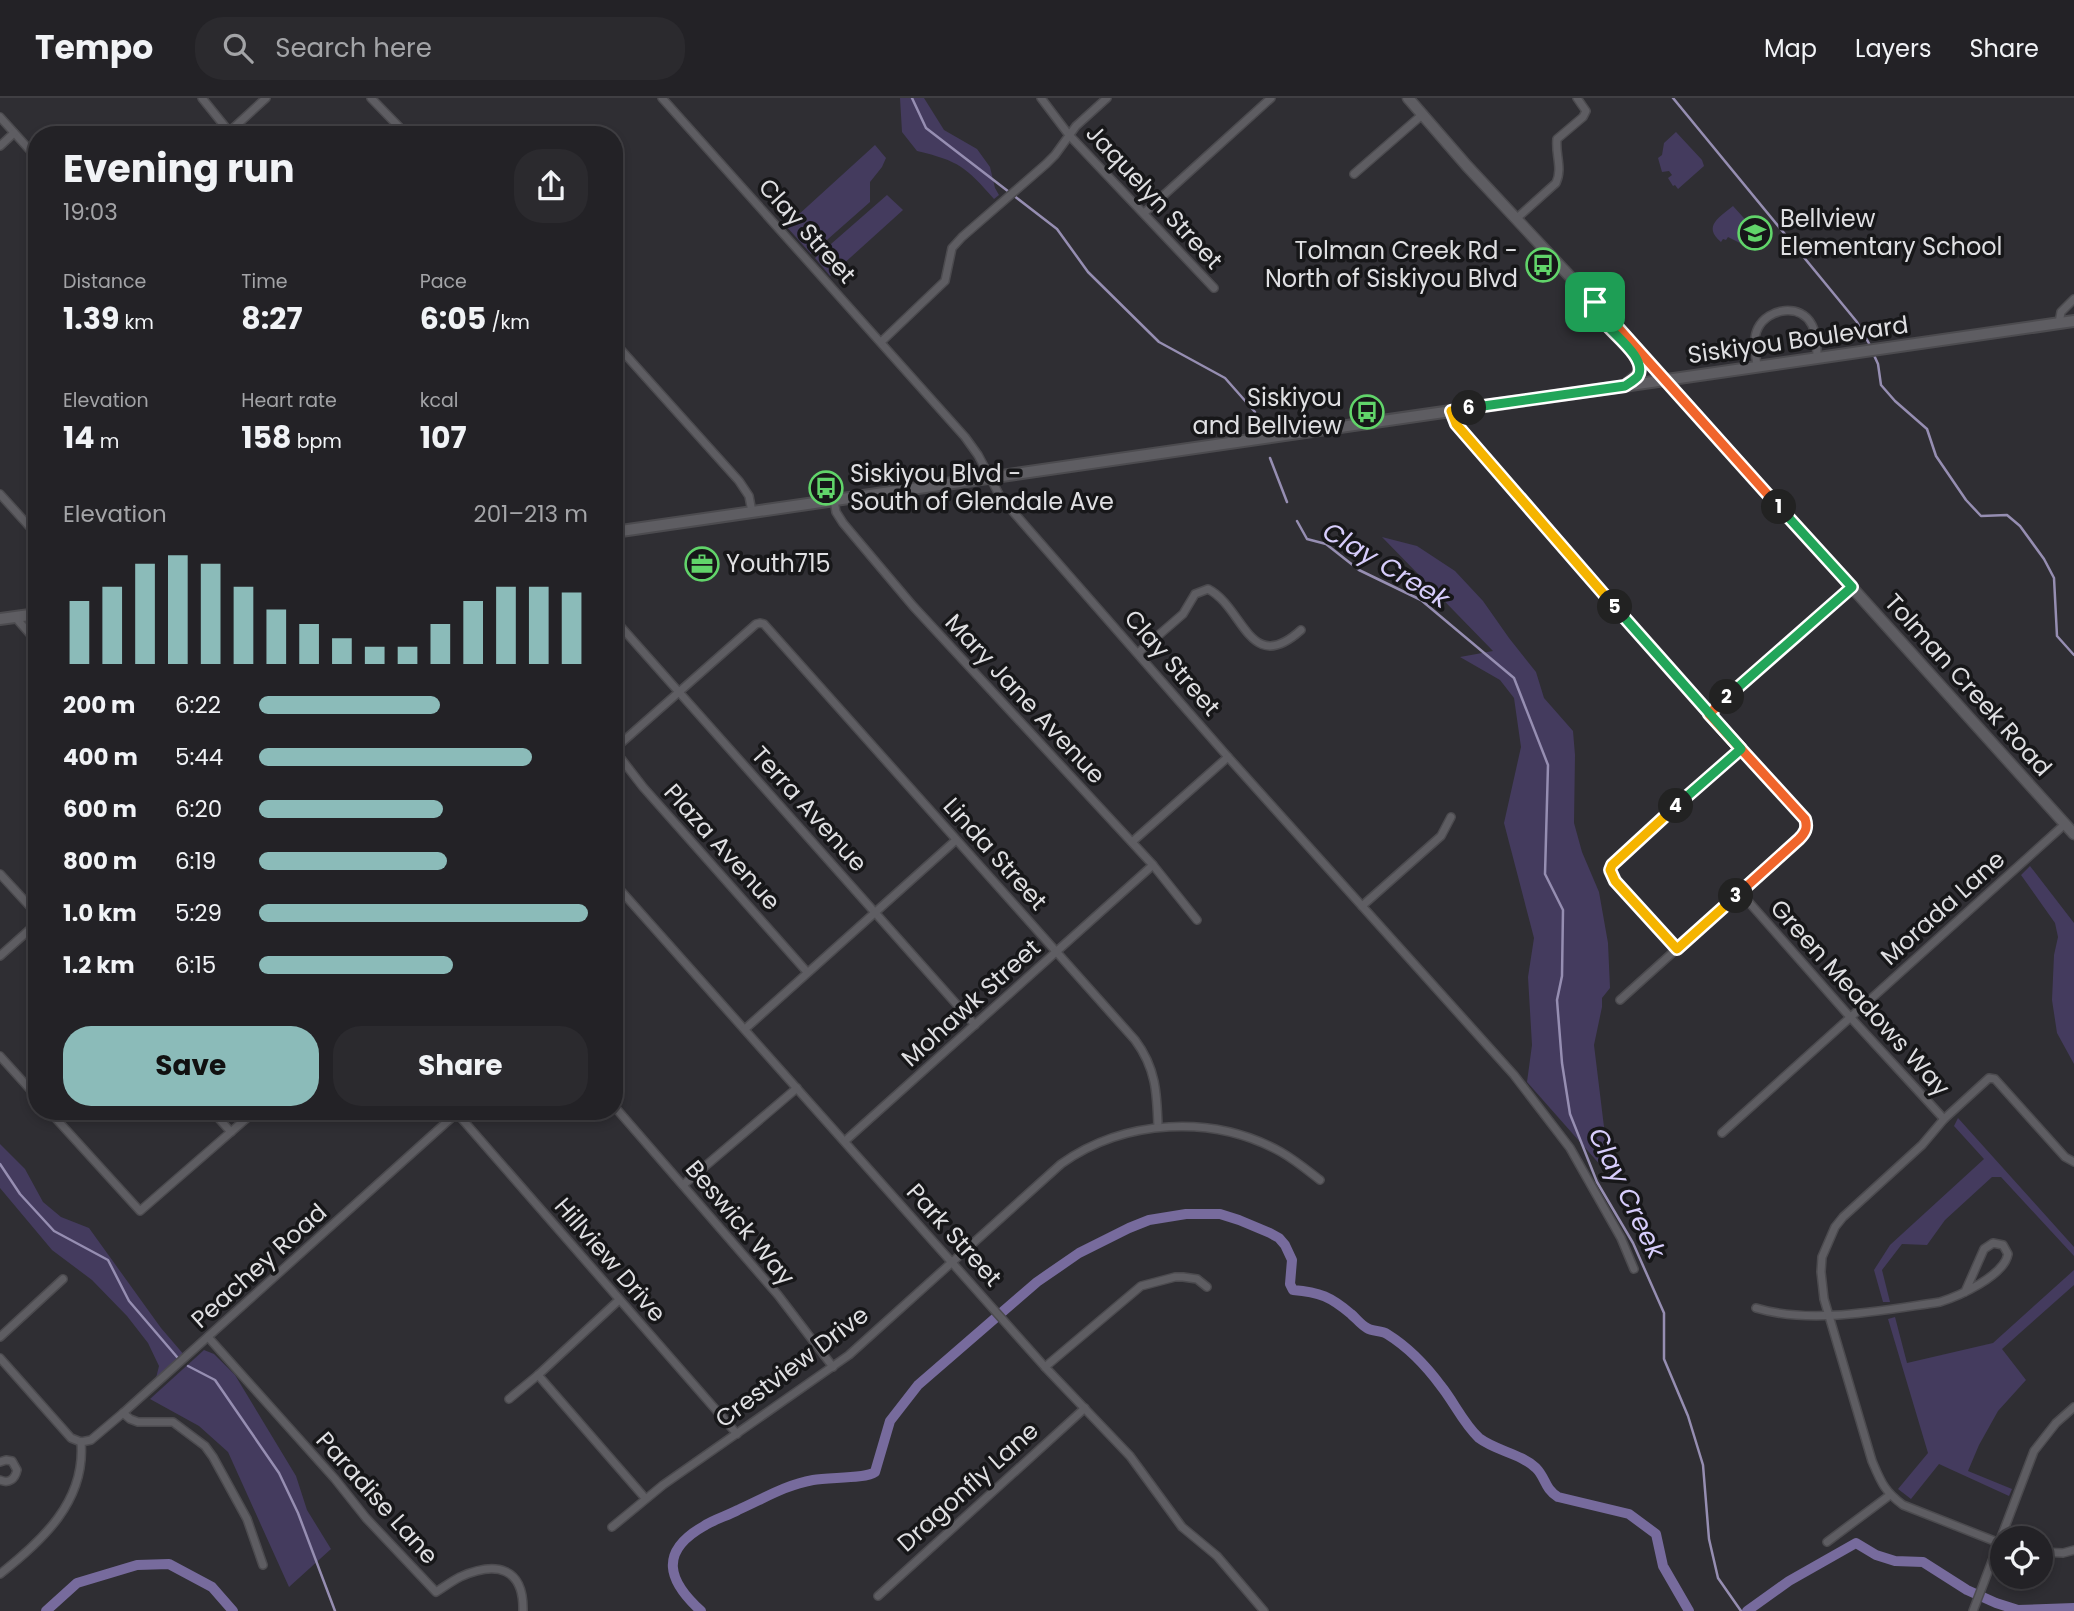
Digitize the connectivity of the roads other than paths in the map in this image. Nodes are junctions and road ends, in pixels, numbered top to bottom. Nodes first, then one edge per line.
1 (202, 98) edge
2 (266, 98) edge
3 (371, 98) edge
4 (662, 98) edge
5 (1041, 98) edge
6 (1107, 98) edge
7 (1271, 98) edge
8 (1408, 98) edge
9 (1577, 98) edge
10 (1423, 114) junction
11 (0, 117) edge
12 (224, 126) edge
13 (237, 126) edge
14 (398, 126) edge
15 (15, 133) junction
16 (1069, 135) junction
17 (0, 146) edge
18 (28, 148) edge
19 (1354, 174) dead end
20 (1144, 213) junction
21 (1517, 218) junction
22 (1214, 289) dead end
23 (2074, 299) edge
24 (1595, 302) junction
25 (2074, 321) edge
26 (2059, 323) junction
27 (881, 342) junction
28 (623, 352) edge
29 (1817, 358) junction
30 (1757, 367) junction
31 (1665, 380) junction
32 (1625, 386) junction
33 (1451, 411) junction
34 (990, 477) junction
35 (0, 494) edge
36 (834, 500) junction
37 (752, 512) junction
38 (28, 525) edge
39 (623, 531) edge
40 (1852, 587) junction
41 (28, 615) edge
42 (15, 617) junction
43 (0, 620) edge
44 (623, 629) edge
45 (1301, 630) dead end
46 (28, 632) edge
47 (1138, 653) junction
48 (679, 693) junction
49 (1709, 714) junction
50 (623, 741) edge
51 (1741, 749) junction
52 (1228, 757) junction
53 (623, 761) edge
54 (1451, 817) dead end
55 (2065, 824) junction
56 (2074, 834) edge
57 (956, 840) junction
58 (1132, 842) junction
59 (1153, 865) junction
60 (0, 874) edge
61 (1740, 892) junction
62 (623, 893) edge
63 (28, 904) edge
64 (1362, 906) junction
65 (874, 912) junction
66 (1197, 919) dead end
67 (28, 931) edge
68 (1677, 949) junction
69 (1056, 952) junction
70 (0, 956) edge
71 (807, 972) junction
72 (1620, 1000) dead end
73 (1850, 1018) junction
74 (975, 1025) junction
75 (745, 1029) junction
76 (0, 1056) edge
77 (28, 1087) edge
78 (797, 1088) junction
79 (623, 1116) edge
80 (1944, 1119) junction
81 (57, 1120) edge
82 (220, 1120) edge
83 (245, 1120) edge
84 (448, 1120) edge
85 (464, 1120) edge
86 (1158, 1127) junction
87 (231, 1132) junction
88 (1722, 1133) dead end
89 (845, 1141) junction
90 (2074, 1161) edge
91 (1320, 1180) dead end
92 (683, 1185) junction
93 (952, 1262) junction
94 (1634, 1269) dead end
95 (63, 1279) dead end
96 (1207, 1287) dead end
97 (1965, 1292) junction
98 (619, 1300) junction
99 (1756, 1308) dead end
100 (1830, 1315) junction
101 (0, 1337) edge
102 (208, 1337) junction
103 (0, 1358) edge
104 (833, 1367) junction
105 (1045, 1367) junction
106 (538, 1375) junction
107 (509, 1399) dead end
108 (2074, 1406) edge
109 (1084, 1408) junction
110 (123, 1413) junction
111 (737, 1434) junction
112 (81, 1442) junction
113 (2, 1458) edge
114 (0, 1480) edge
115 (1890, 1495) junction
116 (645, 1498) junction
117 (2006, 1526) edge
118 (611, 1527) dead end
119 (1990, 1539) edge
120 (1827, 1542) dead end
121 (2074, 1550) edge
122 (2053, 1553) edge
123 (262, 1565) dead end
124 (1990, 1568) edge
125 (0, 1574) edge
126 (878, 1596) dead end
127 (523, 1611) edge
128 (1264, 1611) edge
129 (1973, 1611) edge

1 - 12 street
2 - 13 street
3 - 14 street
4 - 27 street, Clay Street
5 - 16 street, Jaquelyn Street
6 - 16 street
7 - 20 street
8 - 10 street, Tolman Creek Road
9 - 21 street
10 - 19 street
10 - 21 street, Tolman Creek Road
11 - 15 street
15 - 17 street
15 - 18 street
16 - 20 street, Jaquelyn Street
16 - 27 street
20 - 22 street, Jaquelyn Street
21 - 24 street, Tolman Creek Road
23 - 26 street
24 - 31 street, Tolman Creek Road
24 - 32 main road
25 - 26 main road, Siskiyou Boulevard
26 - 29 main road, Siskiyou Boulevard
27 - 34 street, Clay Street
28 - 37 street
29 - 30 main road, Siskiyou Boulevard
29 - 30 street
30 - 31 main road, Siskiyou Boulevard
31 - 32 main road, Siskiyou Boulevard
31 - 40 street, Tolman Creek Road
32 - 33 main road, Siskiyou Boulevard
33 - 34 main road, Siskiyou Boulevard
33 - 49 street
34 - 36 main road, Siskiyou Boulevard
34 - 47 street, Clay Street
35 - 38 street
36 - 37 main road, Siskiyou Boulevard
36 - 58 street, Mary Jane Avenue
37 - 39 main road, Siskiyou Boulevard
40 - 49 street
40 - 55 street, Tolman Creek Road
41 - 42 main road
42 - 43 main road
42 - 46 street
44 - 48 street, Terra Avenue
45 - 47 street
47 - 52 street, Clay Street
48 - 50 street, Plaza Avenue
48 - 57 street, Linda Street
48 - 65 street, Terra Avenue
49 - 51 street
51 - 61 street
51 - 68 street
52 - 58 street
52 - 64 street, Clay Street
53 - 71 street, Plaza Avenue
54 - 64 street
55 - 56 street, Tolman Creek Road
55 - 73 street, Morada Lane
57 - 65 street
57 - 69 street, Linda Street
58 - 59 street, Mary Jane Avenue
59 - 66 street, Mary Jane Avenue
59 - 69 street, Mohawk Street
60 - 63 street
61 - 68 street
61 - 73 street, Green Meadows Way
62 - 75 street, Park Street
64 - 94 street, Clay Street
65 - 71 street
65 - 74 street, Terra Avenue
67 - 70 street
68 - 72 street
69 - 74 street, Mohawk Street
69 - 86 street, Linda Street
71 - 75 street
73 - 80 street, Green Meadows Way
73 - 88 street, Morada Lane
74 - 89 street, Mohawk Street
75 - 78 street, Park Street
76 - 77 street
78 - 89 street, Park Street
78 - 92 street
79 - 92 street, Beswick Way
80 - 90 street
80 - 100 street, Green Meadows Way
81 - 87 street
82 - 87 street
83 - 87 street
84 - 102 street, Peachey Road
85 - 98 street, Hillview Drive
86 - 91 street, Crestview Drive
86 - 93 street, Crestview Drive
89 - 93 street, Park Street
92 - 104 street, Beswick Way
93 - 104 street, Crestview Drive
93 - 105 street, Park Street
95 - 101 street
96 - 105 street
97 - 97 street
97 - 100 street
98 - 106 street
98 - 111 street, Hillview Drive
99 - 100 street
100 - 115 street, Green Meadows Way
102 - 110 street, Peachey Road
102 - 127 street, Paradise Lane
103 - 112 street
104 - 111 street, Crestview Drive
105 - 109 street, Park Street
106 - 107 street
106 - 116 street
108 - 117 street
109 - 126 street, Dragonfly Lane
109 - 128 street, Park Street
110 - 112 street, Peachey Road
110 - 123 street
111 - 116 street, Crestview Drive
112 - 125 street
113 - 114 street
115 - 119 street
115 - 120 street
116 - 118 street, Crestview Drive
121 - 122 street
124 - 129 street

